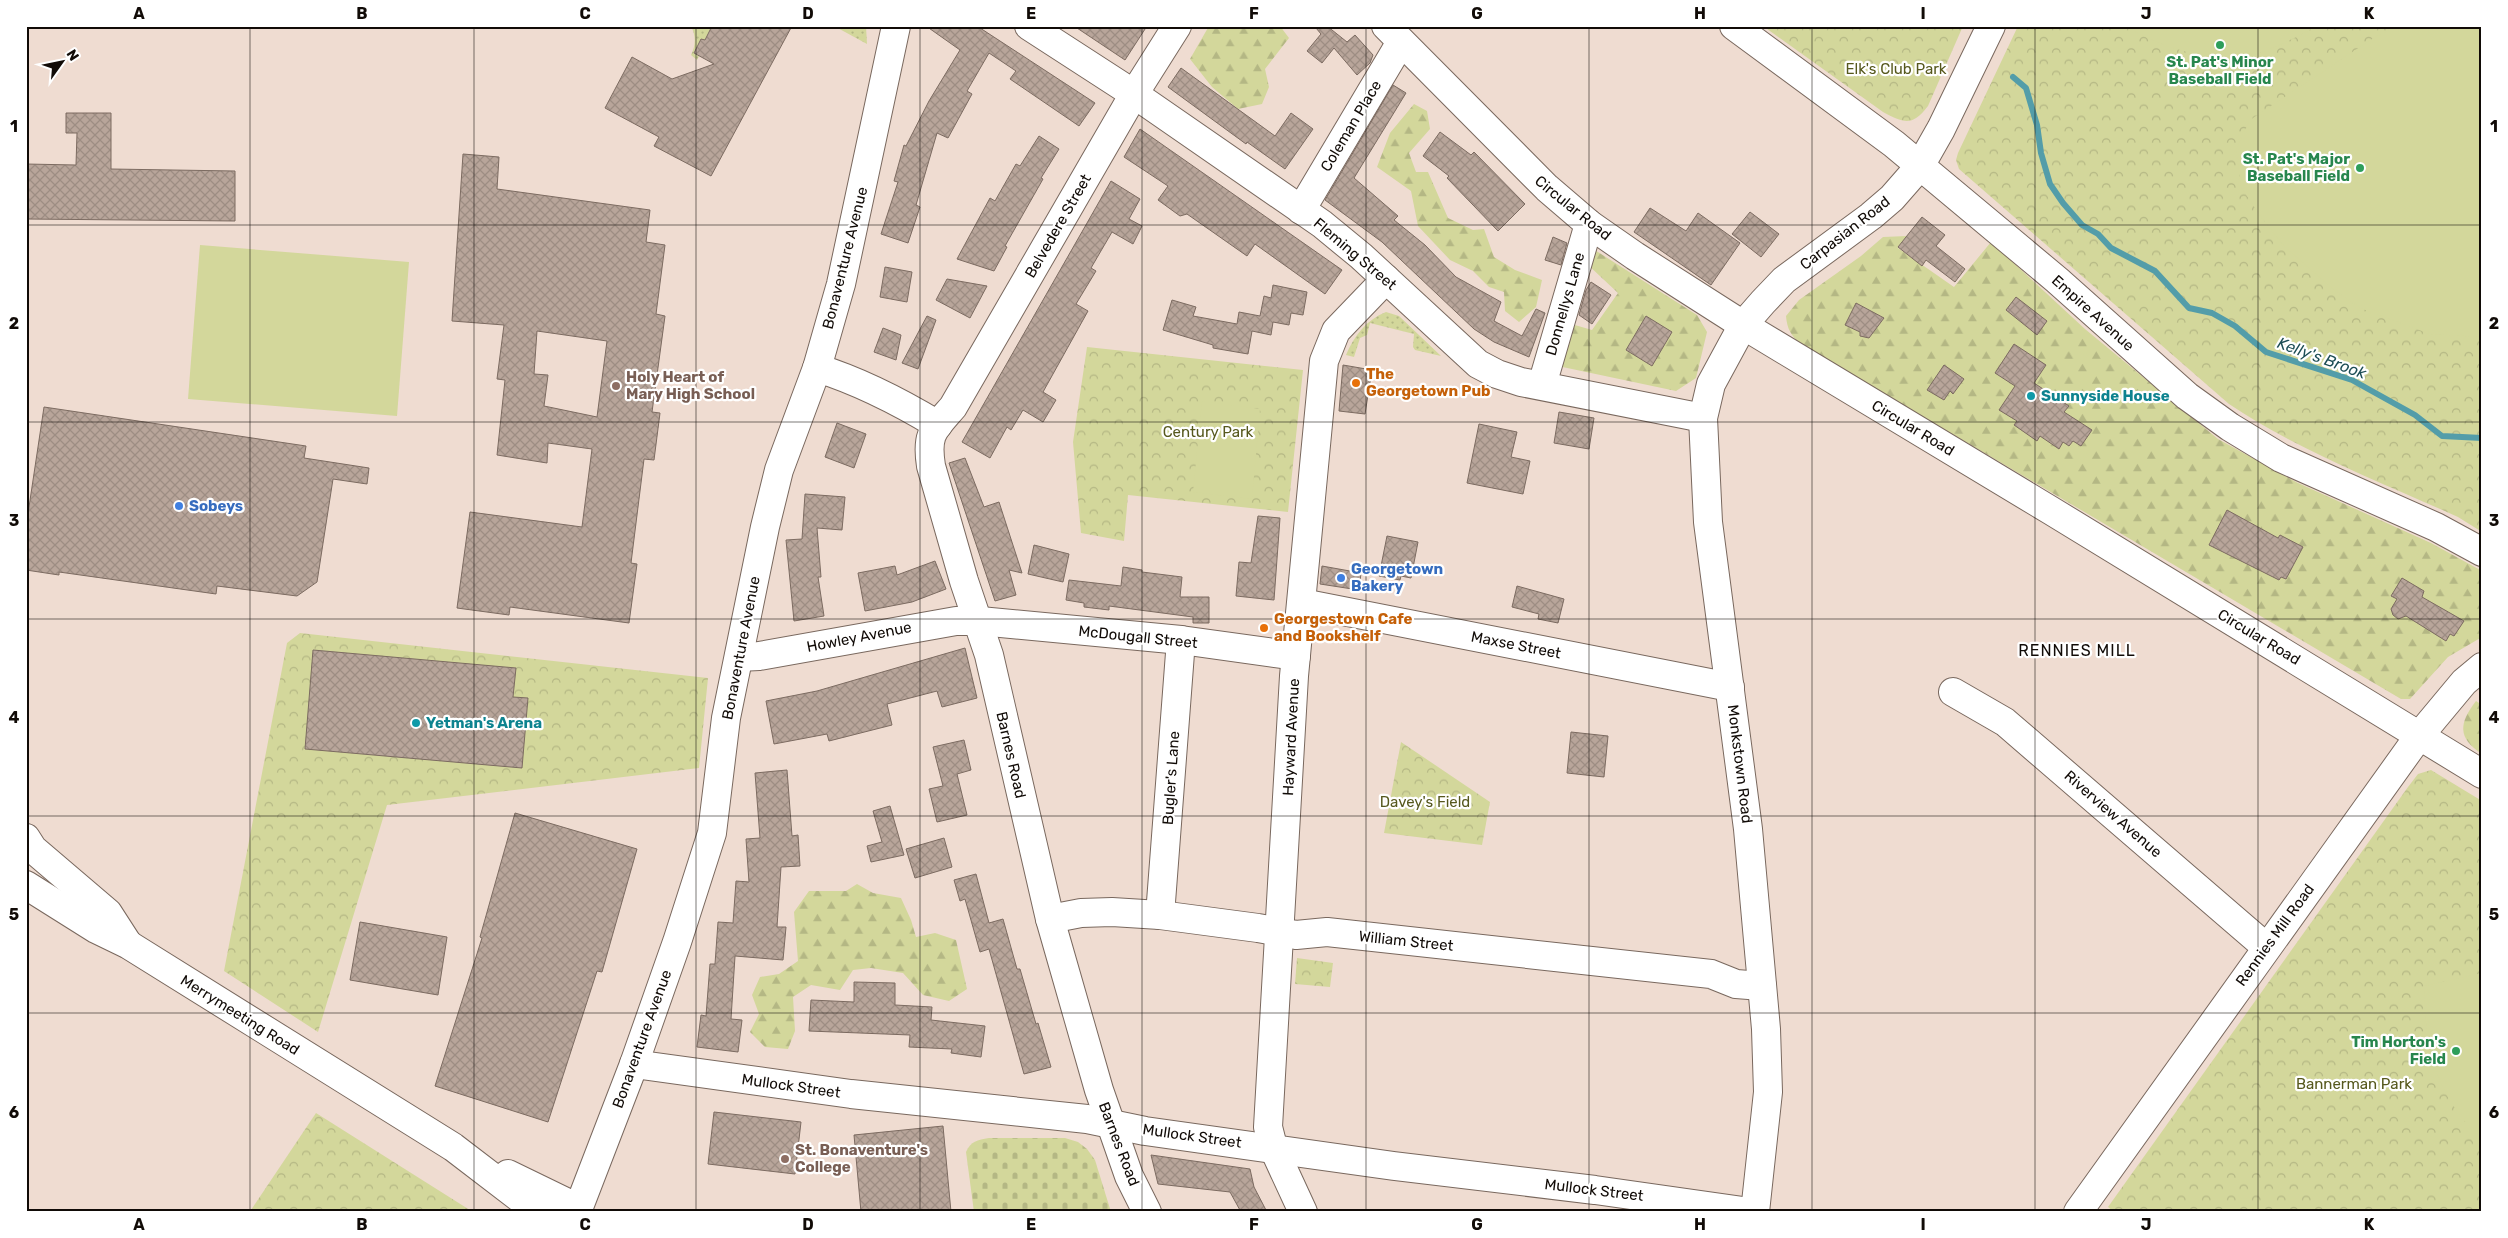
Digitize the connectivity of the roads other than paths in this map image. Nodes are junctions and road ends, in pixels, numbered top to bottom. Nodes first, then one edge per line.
1 (883, 26) edge
2 (896, 26) edge
3 (1029, 26) edge
4 (1177, 26) edge
5 (1734, 26) edge
6 (1991, 26) edge
7 (1393, 34) edge
8 (884, 78) junction
9 (1134, 94) junction
10 (1920, 166) junction
11 (1301, 210) junction
12 (1589, 224) junction
13 (1386, 280) junction
14 (1743, 326) junction
15 (816, 368) junction
16 (1542, 385) junction
17 (1703, 418) junction
18 (938, 425) junction
19 (2482, 552) edge
20 (1302, 603) junction
21 (980, 621) junction
22 (1181, 640) junction
23 (1296, 656) junction
24 (739, 657) junction
25 (2482, 666) edge
26 (1730, 687) junction
27 (1953, 692) dead end
28 (2419, 736) junction
29 (2482, 774) edge
30 (26, 838) edge
31 (26, 885) edge
32 (1160, 915) junction
33 (1050, 919) junction
34 (1280, 932) junction
35 (129, 945) junction
36 (2266, 947) junction
37 (1762, 986) junction
38 (634, 1064) junction
39 (1110, 1123) junction
40 (453, 1147) junction
41 (1273, 1147) junction
42 (578, 1210) edge
43 (538, 1212) edge
44 (1147, 1212) edge
45 (1303, 1212) edge
46 (1750, 1212) edge
47 (1756, 1212) edge
48 (2078, 1212) edge

1 - 8 street, Bonaventure Avenue
2 - 8 street, Bonaventure Avenue
3 - 9 street, Fleming Street
4 - 9 street, Belvedere Street
5 - 10 street, Empire Avenue
6 - 10 street, Carpasian Road
7 - 11 street, Coleman Place
7 - 12 street, Circular Road
8 - 15 street, Bonaventure Avenue
9 - 11 street, Fleming Street
9 - 18 street, Belvedere Street
10 - 14 street, Carpasian Road
10 - 19 street, Empire Avenue
11 - 13 street, Fleming Street
12 - 14 street, Circular Road
12 - 16 street, Donnellys Lane
13 - 16 street, Fleming Street
13 - 20 street, Hayward Avenue
14 - 17 street, Monkstown Road
14 - 28 street, Circular Road
15 - 18 street
15 - 24 street, Bonaventure Avenue
16 - 17 street, Fleming Street
17 - 26 street, Monkstown Road
18 - 21 street, Barnes Road
20 - 23 street, Hayward Avenue
20 - 26 street, Maxse Street
21 - 22 street, McDougall Street
21 - 24 street, Howley Avenue
21 - 33 street, Barnes Road
22 - 23 street, McDougall Street
22 - 32 street, Bugler's Lane
23 - 34 street, Hayward Avenue
24 - 38 street, Bonaventure Avenue
25 - 28 street, Rennies Mill Road
26 - 37 street, Monkstown Road
27 - 36 street, Riverview Avenue
28 - 29 street, Circular Road
28 - 36 street, Rennies Mill Road
30 - 35 street
31 - 35 street, Merrymeeting Road
32 - 33 street, William Street
32 - 34 street, William Street
33 - 39 street, Barnes Road
34 - 37 street, William Street
34 - 41 street, Hayward Avenue
35 - 40 street, Merrymeeting Road
36 - 48 street, Rennies Mill Road
37 - 47 street, Monkstown Road
38 - 39 street, Mullock Street
38 - 42 street, Bonaventure Avenue
39 - 41 street, Mullock Street
39 - 44 street, Barnes Road
40 - 42 street, Merrymeeting Road
40 - 43 street, Merrymeeting Road
41 - 45 street, Hayward Avenue
41 - 46 street, Mullock Street

